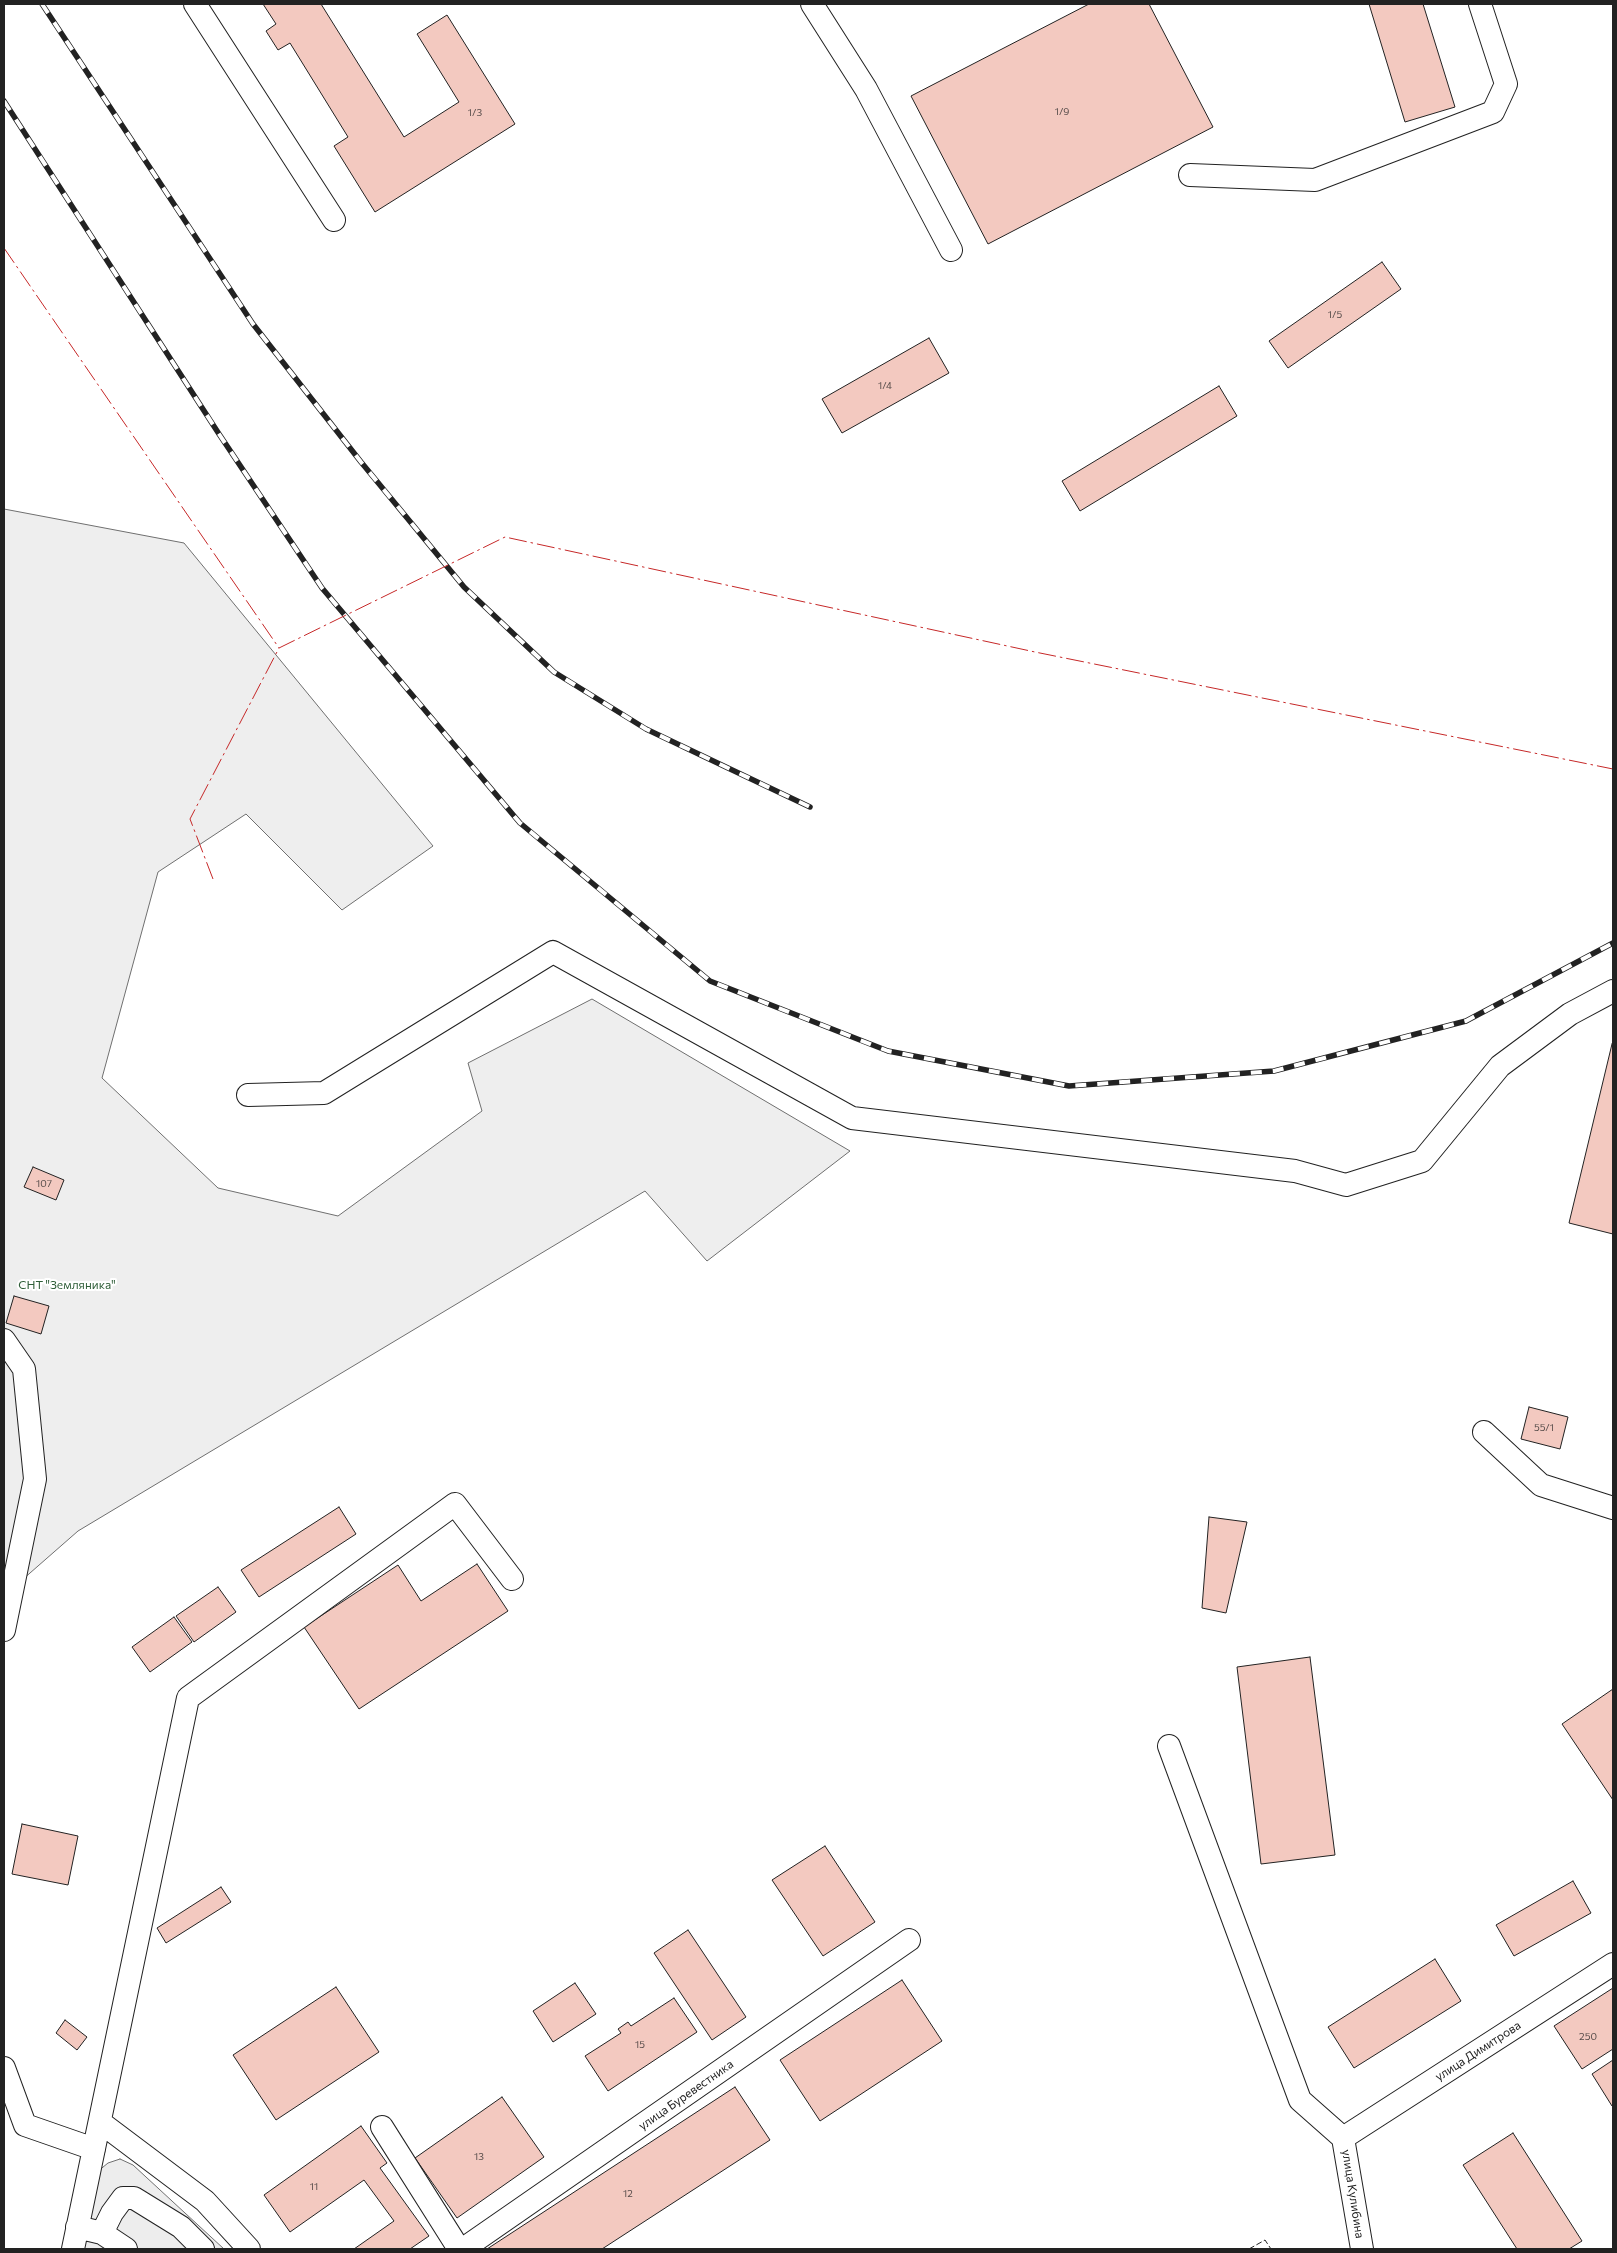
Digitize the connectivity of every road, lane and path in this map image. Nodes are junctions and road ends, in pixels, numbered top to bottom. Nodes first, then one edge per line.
1 (195, 4) edge
2 (812, 4) edge
3 (1480, 4) edge
4 (1190, 175) dead end
5 (334, 220) dead end
6 (951, 250) dead end
7 (1613, 991) edge
8 (248, 1095) dead end
9 (4, 1340) edge
10 (1484, 1432) dead end
11 (1613, 1508) edge
12 (512, 1579) dead end
13 (4, 1630) edge
14 (1168, 1746) dead end
15 (909, 1940) dead end
16 (1613, 1964) edge
17 (4, 2068) edge
18 (100, 2122) junction
19 (382, 2128) dead end
20 (1344, 2138) junction
21 (94, 2149) junction
22 (77, 2227) junction
23 (102, 2233) junction
24 (72, 2249) edge
25 (126, 2249) edge
26 (203, 2249) edge
27 (249, 2249) edge
28 (461, 2249) edge
29 (1362, 2249) edge

1 - 5 street
2 - 6 street
3 - 4 street
7 - 8 street
9 - 13 street
10 - 11 street
12 - 18 street
14 - 20 street
15 - 28 street, улица Буревестника
16 - 20 street, улица Димитрова
17 - 21 street
18 - 21 street
18 - 27 street
19 - 28 street
20 - 29 street, улица Кулибина
21 - 22 street
22 - 23 street
22 - 24 street
23 - 25 street
23 - 26 street

